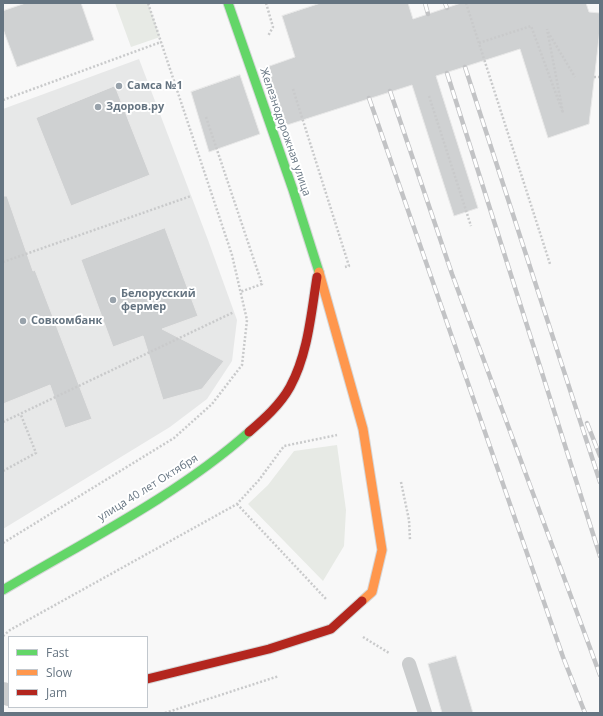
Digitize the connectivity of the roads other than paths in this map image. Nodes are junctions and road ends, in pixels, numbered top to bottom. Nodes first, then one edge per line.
1 (228, 6) edge
2 (318, 270) junction
3 (3, 590) edge
4 (409, 664) road end
5 (148, 679) edge
6 (425, 713) edge

1 - 2 main road, Железнодорожная улица
2 - 3 main road, улица 40 лет Октября
2 - 5 main road, Железнодорожная улица
4 - 6 lane

